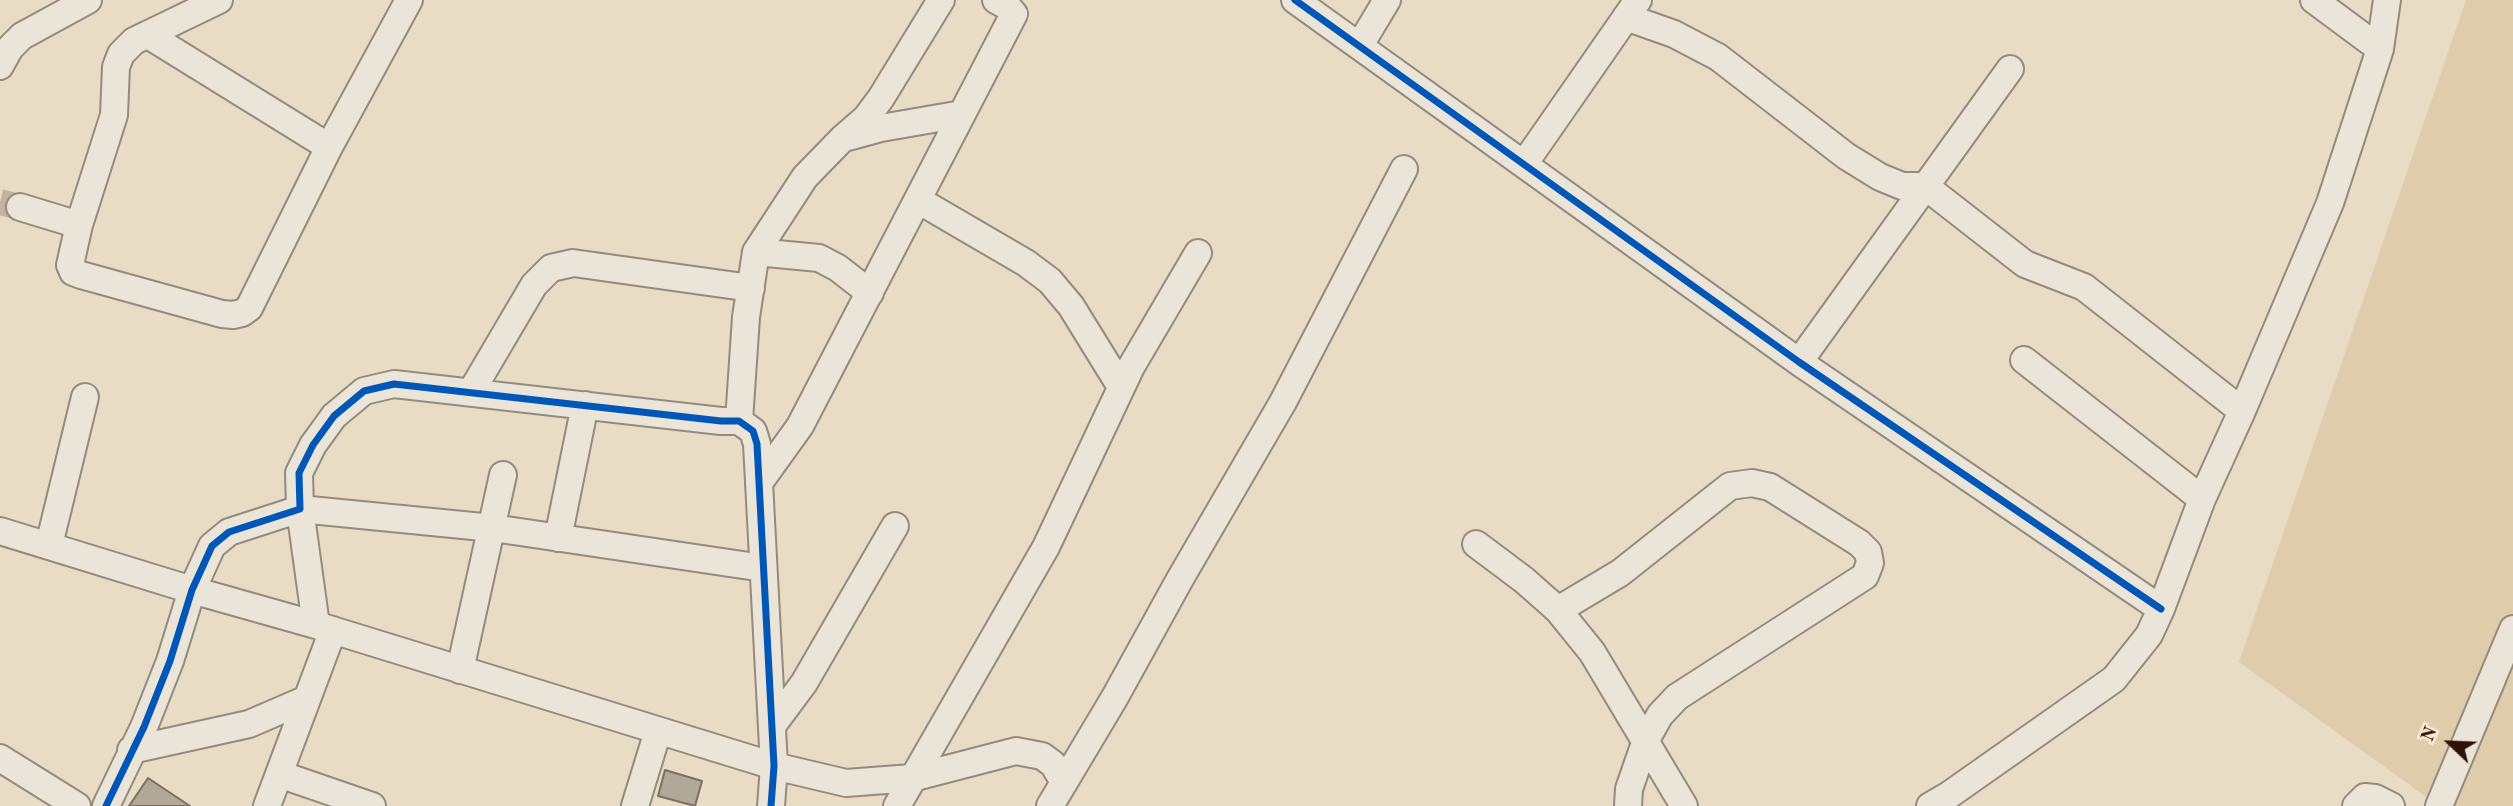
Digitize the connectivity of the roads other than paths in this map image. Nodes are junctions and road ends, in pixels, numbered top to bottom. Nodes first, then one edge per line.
1 (88, 0) edge
2 (219, 0) edge
3 (409, 0) edge
4 (941, 0) edge
5 (996, 0) edge
6 (1295, 0) edge
7 (1387, 0) edge
8 (2314, 0) edge
9 (2387, 0) edge
10 (1632, 9) edge
11 (148, 35) junction
12 (1360, 45) junction
13 (2380, 49) junction
14 (0, 66) edge
15 (2010, 69) dead end
16 (962, 114) junction
17 (843, 138) junction
18 (329, 147) junction
19 (1524, 164) junction
20 (1404, 169) dead end
21 (1925, 186) junction
22 (918, 200) junction
23 (20, 208) tunnel mouth
24 (79, 225) junction
25 (756, 252) junction
26 (1198, 253) dead end
27 (751, 288) junction
28 (870, 293) junction
29 (2024, 360) dead end
30 (1799, 362) junction
31 (1121, 387) junction
32 (471, 392) junction
33 (85, 397) dead end
34 (585, 405) junction
35 (2242, 411) junction
36 (739, 421) junction
37 (503, 475) dead end
38 (759, 483) junction
39 (2202, 499) junction
40 (300, 509) junction
41 (895, 526) dead end
42 (492, 528) junction
43 (0, 531) edge
44 (558, 538) junction
45 (1476, 544) dead end
46 (49, 545) junction
47 (763, 568) junction
48 (192, 590) junction
49 (2161, 609) junction
50 (1558, 610) junction
51 (325, 628) junction
52 (2513, 629) edge
53 (460, 670) junction
54 (307, 699) junction
55 (772, 726) junction
56 (658, 731) junction
57 (1646, 740) junction
58 (131, 750) junction
59 (0, 758) edge
60 (774, 766) junction
61 (279, 774) junction
62 (912, 778) junction
63 (1064, 782) junction
64 (1949, 802) edge
65 (77, 806) edge
66 (106, 806) edge
67 (267, 806) edge
68 (372, 806) edge
69 (635, 806) edge
70 (771, 806) edge
71 (897, 806) edge
72 (1050, 806) edge
73 (1628, 806) edge
74 (1684, 806) edge
75 (2356, 806) edge
76 (2391, 806) edge
77 (2439, 806) edge

1 - 14 street
2 - 11 street
3 - 18 street
4 - 17 street
5 - 16 street
6 - 12 street
7 - 12 street
8 - 13 street
9 - 13 street
10 - 19 street
10 - 21 street
11 - 18 street
11 - 24 street
12 - 19 street
13 - 35 street
15 - 21 street
16 - 17 street
16 - 22 street
17 - 25 street
18 - 24 street
19 - 30 street
20 - 63 street
21 - 30 street
21 - 35 street
22 - 28 street
22 - 31 street
23 - 24 street
25 - 27 street
25 - 28 street
26 - 31 street
27 - 32 street
27 - 36 street
28 - 38 street
29 - 39 street
30 - 49 street
31 - 62 street
32 - 34 street
32 - 40 street
33 - 46 street
34 - 36 street
34 - 44 street
35 - 39 street
36 - 38 street
37 - 42 street
38 - 47 street
39 - 49 street
40 - 42 street
40 - 48 street
40 - 51 street
41 - 55 street
42 - 44 street
42 - 53 street
43 - 46 street
44 - 47 street
45 - 50 street
46 - 48 street
47 - 55 street
48 - 51 street
48 - 58 street
49 - 64 street
50 - 57 street
50 - 57 street
51 - 53 street
51 - 54 street
52 - 77 street
53 - 56 street
54 - 58 street
54 - 61 street
55 - 60 street
56 - 60 street
56 - 69 street
57 - 73 street
57 - 74 street
58 - 66 street
59 - 65 street
60 - 62 street
60 - 70 street
61 - 67 street
61 - 68 street
62 - 63 street
62 - 71 street
63 - 72 street
75 - 76 street

